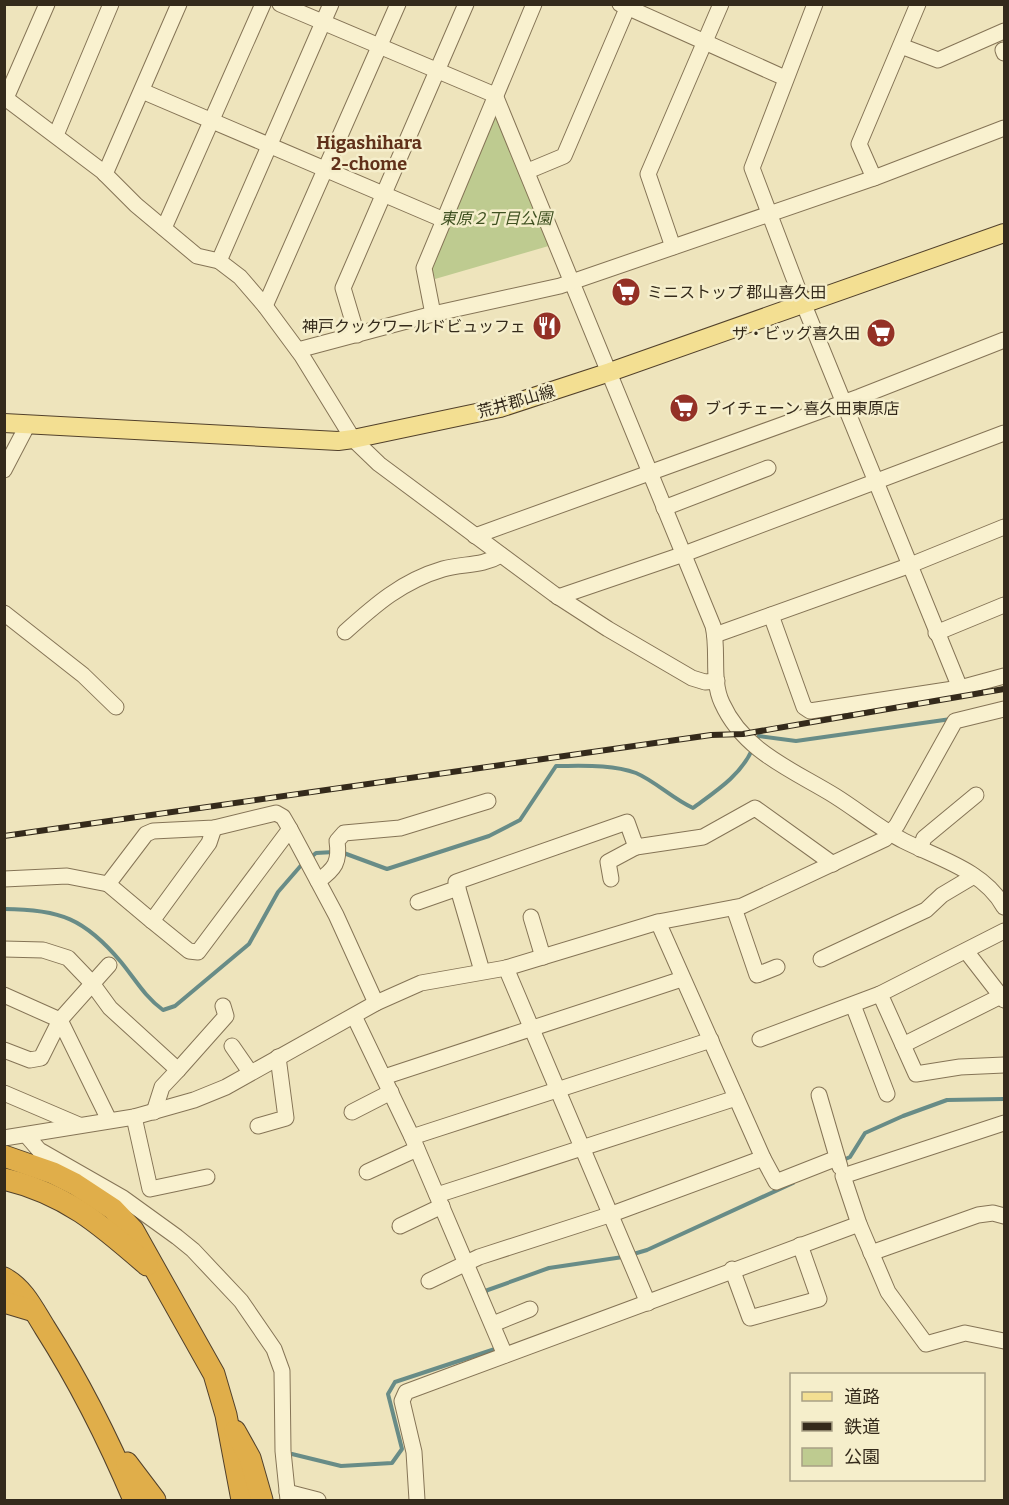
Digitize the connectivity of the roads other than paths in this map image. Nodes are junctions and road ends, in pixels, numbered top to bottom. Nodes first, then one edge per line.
1 (47, 4) edge
2 (111, 4) edge
3 (179, 4) edge
4 (263, 4) edge
5 (280, 4) edge
6 (331, 4) edge
7 (399, 4) edge
8 (466, 4) edge
9 (534, 4) edge
10 (721, 4) edge
11 (815, 4) edge
12 (918, 4) edge
13 (625, 6) edge
14 (323, 22) junction
15 (1005, 31) edge
16 (706, 40) junction
17 (380, 46) junction
18 (901, 46) junction
19 (437, 71) junction
20 (785, 78) junction
21 (142, 91) junction
22 (495, 95) junction
23 (5, 97) edge
24 (211, 120) junction
25 (1005, 128) edge
26 (56, 135) junction
27 (269, 145) junction
28 (327, 171) junction
29 (528, 171) junction
30 (105, 174) junction
31 (874, 178) junction
32 (384, 194) junction
33 (769, 213) junction
34 (444, 220) junction
35 (164, 228) junction
36 (1005, 233) edge
37 (673, 247) junction
38 (219, 261) junction
39 (574, 281) junction
40 (804, 304) junction
41 (265, 306) junction
42 (433, 314) junction
43 (357, 335) junction
44 (1005, 340) edge
45 (298, 350) junction
46 (610, 372) junction
47 (845, 401) junction
48 (4, 423) edge
49 (28, 424) junction
50 (1005, 433) edge
51 (353, 439) junction
52 (768, 468) dead end
53 (4, 470) edge
54 (649, 471) junction
55 (875, 481) junction
56 (664, 508) junction
57 (1005, 527) edge
58 (475, 536) junction
59 (684, 554) junction
60 (501, 555) junction
61 (908, 566) junction
62 (558, 597) junction
63 (1005, 605) edge
64 (4, 613) edge
65 (771, 615) junction
66 (345, 632) dead end
67 (936, 633) junction
68 (715, 635) junction
69 (1005, 676) edge
70 (717, 681) junction
71 (960, 688) junction
72 (116, 707) dead end
73 (1005, 709) edge
74 (976, 795) dead end
75 (488, 801) dead end
76 (214, 828) junction
77 (290, 829) junction
78 (890, 834) junction
79 (636, 847) junction
80 (920, 849) junction
81 (832, 864) junction
82 (974, 876) junction
83 (4, 879) edge
84 (611, 879) dead end
85 (318, 881) junction
86 (108, 884) junction
87 (458, 888) junction
88 (418, 902) dead end
89 (734, 908) junction
90 (1005, 908) edge
91 (531, 916) dead end
92 (152, 921) junction
93 (658, 922) junction
94 (1005, 931) edge
95 (4, 949) edge
96 (966, 951) junction
97 (543, 957) junction
98 (821, 959) dead end
99 (109, 965) dead end
100 (777, 967) dead end
101 (506, 968) junction
102 (482, 971) junction
103 (682, 979) junction
104 (91, 982) junction
105 (880, 994) junction
106 (4, 995) edge
107 (1003, 998) edge
108 (376, 1004) junction
109 (853, 1005) junction
110 (223, 1006) dead end
111 (354, 1016) junction
112 (60, 1020) junction
113 (531, 1029) junction
114 (760, 1039) dead end
115 (711, 1040) junction
116 (903, 1045) junction
117 (232, 1046) dead end
118 (4, 1050) edge
119 (278, 1058) junction
120 (1005, 1065) edge
121 (178, 1070) junction
122 (250, 1072) junction
123 (384, 1077) junction
124 (558, 1090) junction
125 (392, 1092) junction
126 (4, 1094) edge
127 (887, 1094) dead end
128 (819, 1095) dead end
129 (736, 1098) junction
130 (154, 1112) junction
131 (352, 1113) dead end
132 (134, 1117) junction
133 (109, 1120) junction
134 (1005, 1123) edge
135 (79, 1125) junction
136 (258, 1126) dead end
137 (27, 1136) junction
138 (4, 1138) edge
139 (414, 1143) junction
140 (582, 1149) junction
141 (4, 1156) edge
142 (763, 1158) junction
143 (837, 1158) junction
144 (367, 1172) dead end
145 (843, 1176) junction
146 (207, 1177) dead end
147 (4, 1179) edge
148 (439, 1200) junction
149 (612, 1214) junction
150 (1005, 1216) edge
151 (859, 1224) junction
152 (400, 1226) dead end
153 (800, 1245) junction
154 (871, 1253) junction
155 (467, 1263) junction
156 (732, 1269) junction
157 (161, 1277) junction
158 (4, 1278) edge
159 (429, 1281) dead end
160 (4, 1302) edge
161 (648, 1303) junction
162 (530, 1309) dead end
163 (34, 1311) junction
164 (493, 1324) junction
165 (1005, 1341) edge
166 (505, 1355) junction
167 (226, 1415) junction
168 (109, 1440) junction
169 (287, 1496) edge
170 (134, 1500) edge
171 (155, 1500) edge
172 (242, 1500) edge
173 (262, 1500) edge
174 (318, 1500) edge
175 (417, 1500) edge

1 - 23 street
2 - 26 street
3 - 21 street
4 - 24 street
5 - 14 street
6 - 14 street
7 - 17 street
8 - 19 street
9 - 22 street
10 - 16 street
11 - 20 street
12 - 18 street
13 - 16 street
13 - 29 street
14 - 17 street
14 - 27 street
15 - 18 street
16 - 20 street
16 - 37 street
17 - 19 street
17 - 28 street
18 - 31 street
19 - 22 street
19 - 32 street
20 - 33 street
21 - 24 street
21 - 30 street
22 - 29 street
22 - 34 street
23 - 26 street
24 - 27 street
24 - 35 street
25 - 31 street
26 - 30 street
27 - 28 street
27 - 38 street
28 - 32 street
28 - 41 street
29 - 39 street
30 - 35 street
31 - 33 street
32 - 34 street
32 - 43 street
33 - 37 street
33 - 40 street
34 - 42 street
35 - 38 street
36 - 40 main road, 荒井郡山線
37 - 39 street
38 - 41 street
39 - 42 street
39 - 46 street
40 - 46 main road, 荒井郡山線
40 - 47 street
41 - 45 street
42 - 43 street
43 - 45 street
44 - 47 street
45 - 51 street
46 - 51 main road, 荒井郡山線
46 - 54 street
47 - 54 street
47 - 55 street
48 - 49 main road, 荒井郡山線
49 - 51 main road, 荒井郡山線
49 - 53 street
50 - 55 street
51 - 58 street
52 - 56 street
54 - 56 street
54 - 58 street
55 - 59 street
55 - 61 street
56 - 59 street
57 - 61 street
58 - 60 street
59 - 62 street
59 - 68 street
60 - 62 street
60 - 66 street
61 - 65 street
61 - 67 street
62 - 70 street
63 - 67 street
64 - 72 street
65 - 68 street
65 - 71 street
67 - 71 street
68 - 70 street
69 - 71 street
70 - 78 street
73 - 78 street
74 - 80 street
75 - 85 street
76 - 77 street
76 - 86 street
76 - 92 street
77 - 85 street
77 - 92 street
78 - 80 street
78 - 81 street
79 - 81 street
79 - 84 street
79 - 87 street
80 - 82 street
81 - 89 street
82 - 90 street
82 - 98 street
83 - 86 street
85 - 108 street
86 - 92 street
87 - 88 street
87 - 102 street
89 - 93 street
89 - 100 street
91 - 97 street
93 - 97 street
93 - 103 street
94 - 96 street
95 - 104 street
96 - 105 street
96 - 107 street
97 - 101 street
99 - 104 street
101 - 102 street
101 - 113 street
102 - 108 street
103 - 113 street
103 - 115 street
104 - 112 street
104 - 121 street
105 - 109 street
105 - 116 street
106 - 112 street
107 - 116 street
108 - 111 street
109 - 114 street
109 - 127 street
110 - 121 street
111 - 119 street
111 - 123 street
112 - 118 street
112 - 133 street
113 - 123 street
113 - 124 street
115 - 124 street
115 - 129 street
116 - 120 street
117 - 122 street
119 - 122 street
119 - 136 street
121 - 130 street
122 - 130 street
123 - 125 street
124 - 139 street
124 - 140 street
125 - 131 street
125 - 139 street
126 - 135 street
128 - 143 street
129 - 140 street
129 - 142 street
130 - 132 street
132 - 133 street
132 - 146 street
133 - 135 street
134 - 145 street
135 - 137 street
137 - 138 street
137 - 169 street
139 - 144 street
139 - 148 street
140 - 148 street
140 - 149 street
141 - 157 highway
142 - 143 street
142 - 149 street
143 - 145 street
145 - 151 street
147 - 157 highway
148 - 152 street
148 - 155 street
149 - 155 street
149 - 161 street
150 - 154 street
151 - 153 street
151 - 154 street
153 - 156 street
153 - 156 street
154 - 165 street
155 - 159 street
155 - 164 street
156 - 161 street
157 - 167 highway
158 - 163 highway
160 - 163 highway
161 - 166 street
162 - 164 street
163 - 168 highway
164 - 166 street
166 - 175 street
167 - 172 highway
167 - 173 highway
168 - 170 highway
168 - 171 highway
169 - 174 street

